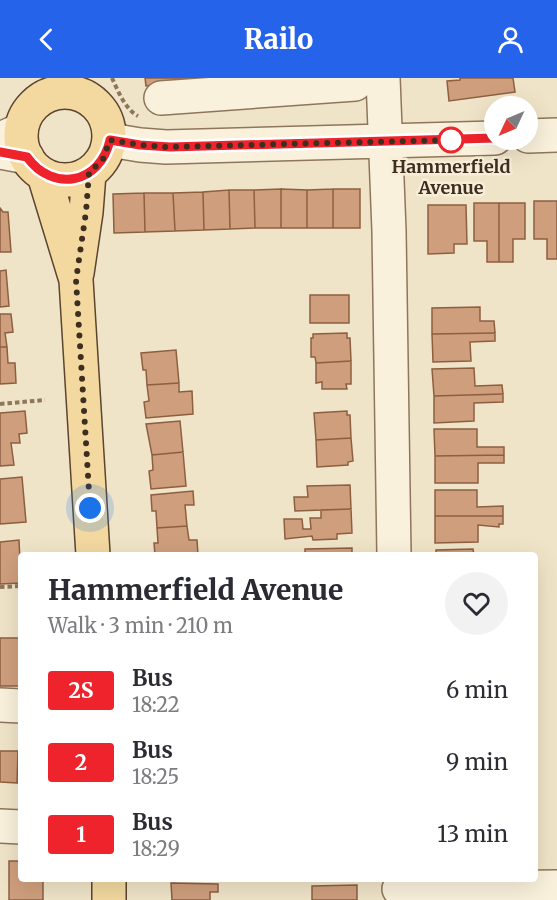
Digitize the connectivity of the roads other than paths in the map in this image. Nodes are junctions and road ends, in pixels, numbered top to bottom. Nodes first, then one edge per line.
1 (354, 78) edge
2 (382, 78) edge
3 (89, 89) edge
4 (259, 92) junction
5 (162, 98) dead end
6 (23, 133) edge
7 (557, 135) edge
8 (538, 136) edge
9 (484, 138) edge
10 (110, 140) junction
11 (385, 140) junction
12 (262, 144) junction
13 (89, 173) junction
14 (76, 280) junction
15 (93, 552) edge
16 (394, 552) edge
17 (0, 705) edge
18 (18, 706) edge
19 (0, 826) edge
20 (18, 827) edge
21 (109, 882) edge
22 (557, 887) edge
23 (399, 889) edge
24 (109, 900) edge

1 - 4 street
2 - 11 street
3 - 6 main road
3 - 10 main road
4 - 5 street
4 - 12 street
6 - 13 main road
6 - 14 main road
7 - 8 street
9 - 11 street
10 - 12 street
10 - 13 main road
11 - 12 street
11 - 16 street
13 - 14 main road
14 - 15 main road
17 - 18 street
19 - 20 street
21 - 24 main road
22 - 23 street

